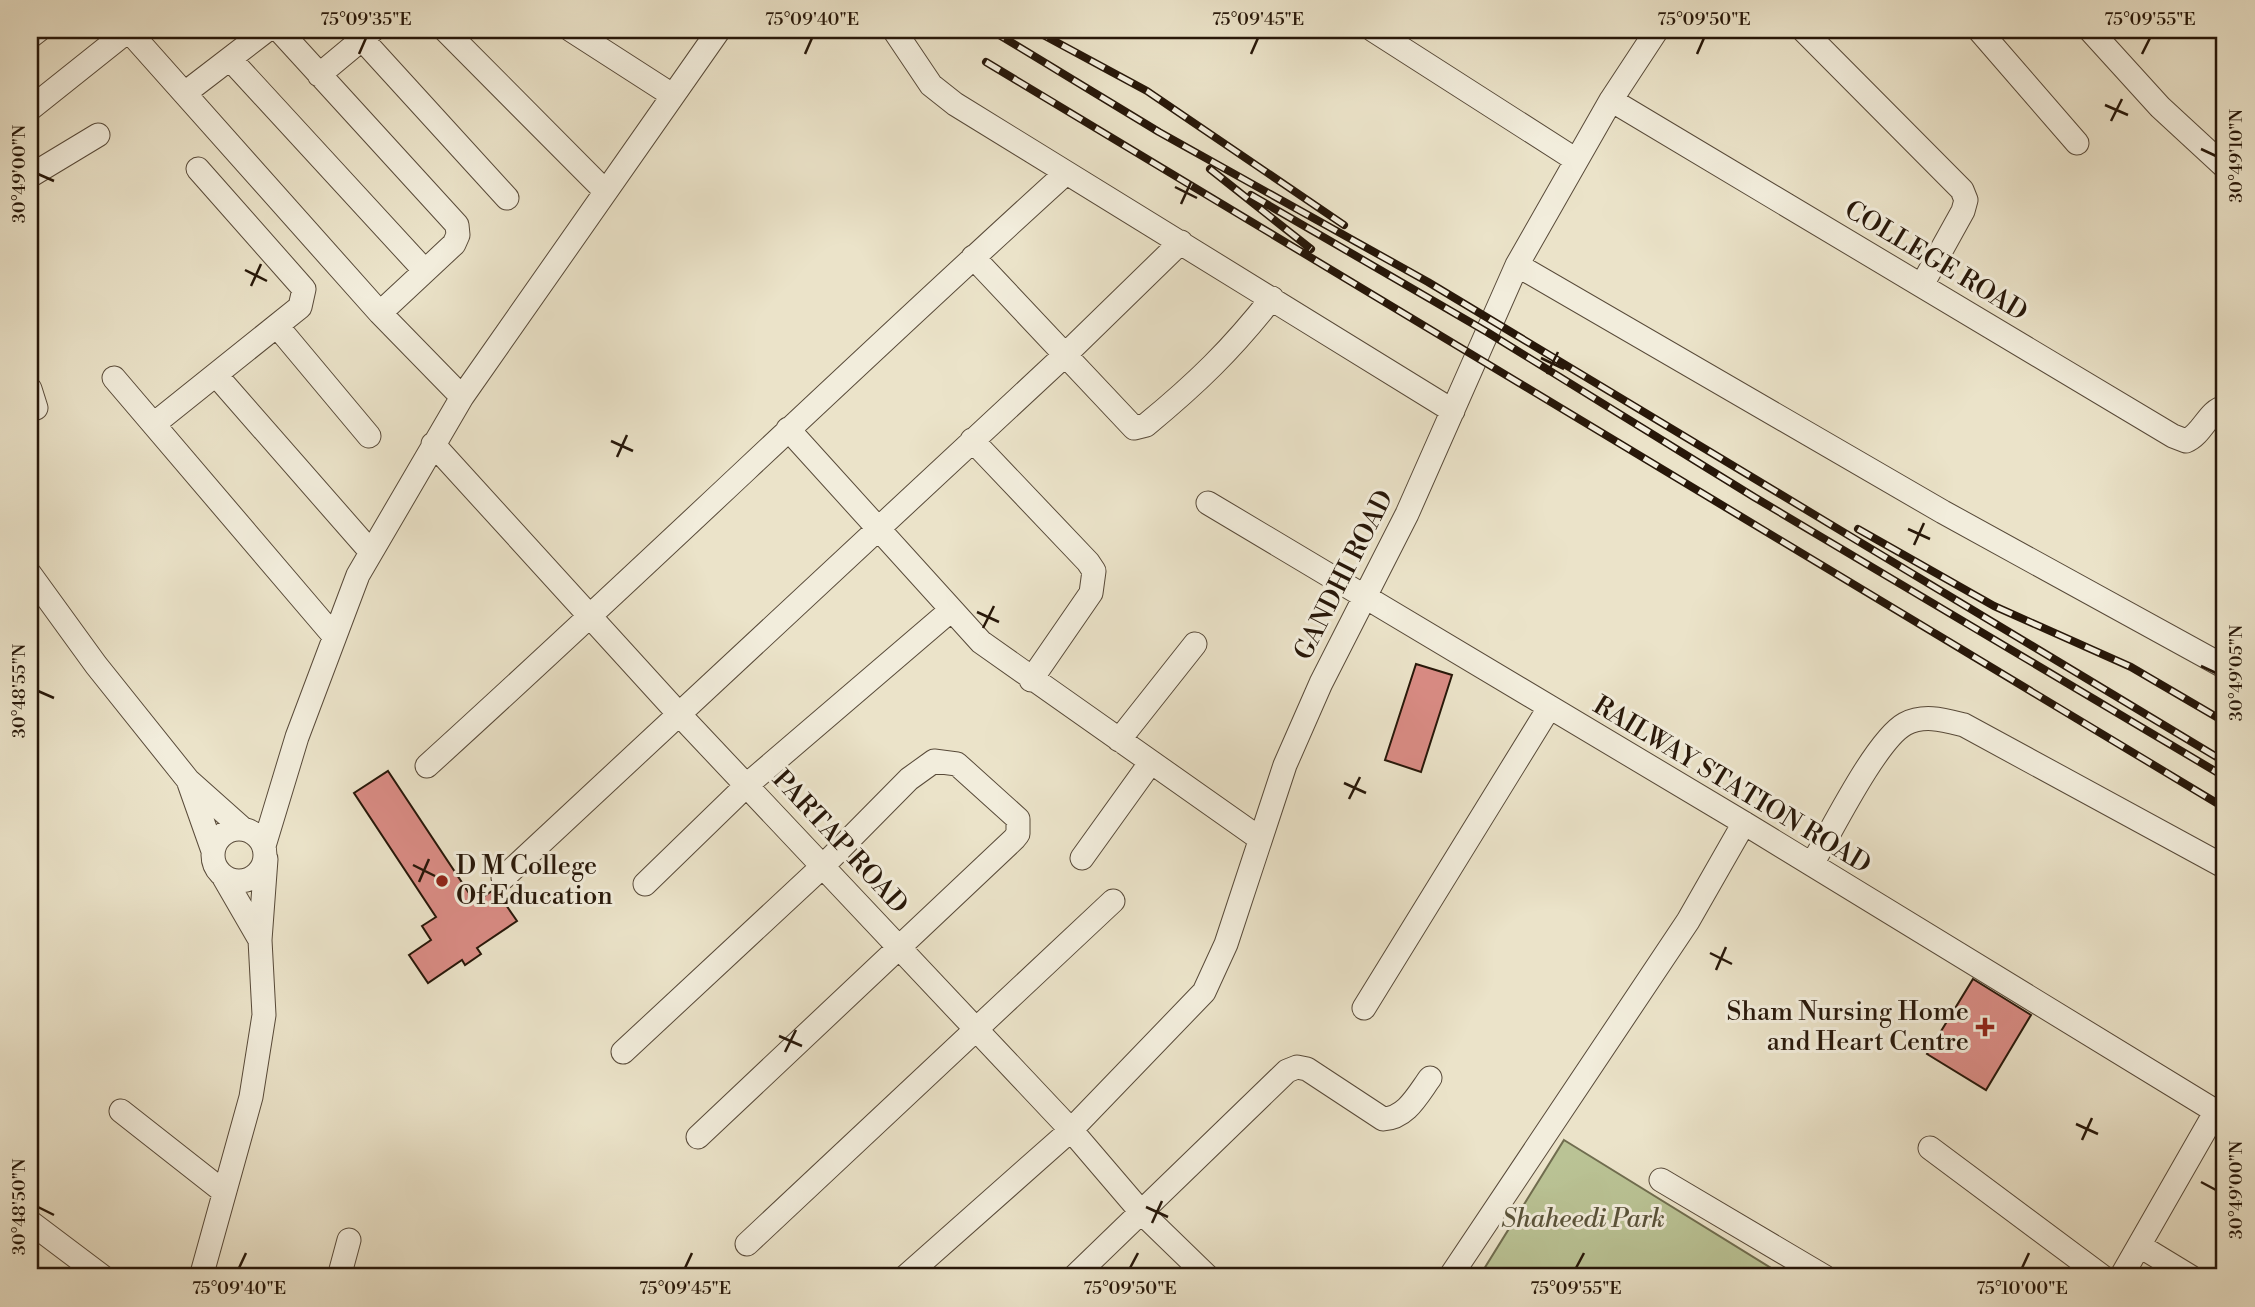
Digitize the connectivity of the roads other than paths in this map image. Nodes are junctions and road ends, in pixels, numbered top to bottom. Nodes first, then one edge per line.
1 (39, 30) edge
2 (129, 30) edge
3 (268, 30) edge
4 (279, 30) edge
5 (445, 30) edge
6 (571, 30) edge
7 (894, 30) edge
8 (1373, 30) edge
9 (1657, 30) edge
10 (1803, 30) edge
11 (1979, 30) edge
12 (2090, 30) edge
13 (711, 32) edge
14 (367, 34) edge
15 (30, 37) edge
16 (230, 59) junction
17 (319, 75) junction
18 (185, 93) junction
19 (672, 95) junction
20 (1611, 100) junction
21 (30, 109) edge
22 (99, 135) dead end
23 (2077, 143) dead end
24 (1577, 160) junction
25 (2225, 167) edge
26 (198, 169) dead end
27 (1066, 173) junction
28 (30, 176) edge
29 (604, 190) junction
30 (507, 198) dead end
31 (1181, 242) junction
32 (973, 257) junction
33 (1517, 265) junction
34 (425, 271) junction
35 (1922, 285) junction
36 (1272, 298) junction
37 (380, 313) junction
38 (277, 326) junction
39 (1065, 355) junction
40 (216, 375) junction
41 (114, 378) dead end
42 (461, 397) junction
43 (2225, 407) edge
44 (1453, 411) junction
45 (154, 424) junction
46 (788, 429) junction
47 (369, 436) dead end
48 (972, 440) junction
49 (433, 444) junction
50 (1208, 503) dead end
51 (878, 526) junction
52 (371, 552) junction
53 (30, 574) edge
54 (1366, 597) junction
55 (950, 611) junction
56 (592, 616) junction
57 (334, 636) junction
58 (1195, 644) dead end
59 (2225, 667) edge
60 (1031, 680) junction
61 (1549, 708) junction
62 (678, 713) junction
63 (1119, 740) junction
64 (1151, 762) junction
65 (427, 765) dead end
66 (188, 780) junction
67 (748, 784) junction
68 (1744, 823) junction
69 (243, 829) junction
70 (1259, 838) junction
71 (213, 851) junction
72 (265, 852) junction
73 (1082, 858) dead end
74 (1812, 864) junction
75 (823, 866) junction
76 (2225, 867) edge
77 (223, 876) junction
78 (503, 878) dead end
79 (645, 884) dead end
80 (1112, 901) dead end
81 (260, 940) junction
82 (901, 948) junction
83 (1364, 1008) dead end
84 (975, 1028) junction
85 (623, 1052) dead end
86 (1430, 1078) dead end
87 (121, 1111) dead end
88 (2221, 1114) edge
89 (1071, 1130) junction
90 (698, 1137) dead end
91 (1930, 1148) dead end
92 (1661, 1180) dead end
93 (225, 1192) junction
94 (1142, 1213) junction
95 (30, 1222) edge
96 (349, 1240) dead end
97 (747, 1244) dead end
98 (2140, 1247) junction
99 (103, 1277) edge
100 (201, 1277) edge
101 (339, 1277) edge
102 (905, 1277) edge
103 (1074, 1277) edge
104 (1208, 1277) edge
105 (1450, 1277) edge
106 (1825, 1277) edge
107 (2103, 1277) edge
108 (2121, 1277) edge
109 (2191, 1277) edge

1 - 15 street
2 - 18 street
2 - 21 street
3 - 16 street
4 - 17 street
5 - 29 street
6 - 19 street
7 - 27 street
8 - 24 street
9 - 20 street, GANDHI ROAD
10 - 35 street
11 - 23 street
12 - 25 street
13 - 19 street
14 - 17 street
14 - 30 street
16 - 18 street
16 - 34 street
17 - 34 street
18 - 37 street
19 - 29 street
20 - 24 street, GANDHI ROAD
20 - 35 street, COLLEGE ROAD
22 - 28 street
24 - 33 street, GANDHI ROAD
26 - 38 street
27 - 31 street
27 - 32 street
29 - 42 street
31 - 36 street
31 - 39 street
32 - 39 street
32 - 46 street
33 - 44 street, GANDHI ROAD
33 - 59 street
34 - 37 street
35 - 43 street, COLLEGE ROAD
36 - 39 street
36 - 44 street
37 - 42 street
38 - 40 street
38 - 47 street
39 - 48 street
40 - 45 street
40 - 52 street
41 - 45 street
42 - 49 street
44 - 54 street, GANDHI ROAD
45 - 57 street
46 - 51 street
46 - 56 street
48 - 51 street
48 - 60 street
49 - 52 street
49 - 56 street, PARTAP ROAD
50 - 54 street, RAILWAY STATION ROAD
51 - 55 street
51 - 62 street
52 - 57 street
53 - 66 street
54 - 61 street, RAILWAY STATION ROAD
54 - 70 street, GANDHI ROAD
55 - 60 street
55 - 67 street
56 - 62 street, PARTAP ROAD
56 - 65 street
57 - 72 street
58 - 63 street
60 - 63 street
61 - 68 street, RAILWAY STATION ROAD
61 - 83 street
62 - 67 street, PARTAP ROAD
62 - 78 street
63 - 64 street
64 - 70 street
64 - 73 street
66 - 69 street
66 - 71 street
67 - 75 street, PARTAP ROAD
67 - 79 street
68 - 74 street, RAILWAY STATION ROAD
68 - 105 street
69 - 71 street
69 - 72 street
70 - 89 street, GANDHI ROAD
71 - 77 street
72 - 77 street
72 - 81 street
74 - 76 street
74 - 88 street, RAILWAY STATION ROAD
75 - 82 street, PARTAP ROAD
75 - 82 street
75 - 85 street
77 - 81 street
80 - 84 street
81 - 93 street
82 - 84 street, PARTAP ROAD
82 - 90 street
84 - 89 street, PARTAP ROAD
84 - 97 street
86 - 94 street
87 - 93 street
88 - 98 street
89 - 94 street, PARTAP ROAD
89 - 102 street, GANDHI ROAD
91 - 107 street
92 - 106 street
93 - 100 street
94 - 103 street
94 - 104 street, PARTAP ROAD
95 - 99 street
96 - 101 street
98 - 108 street
98 - 109 street

